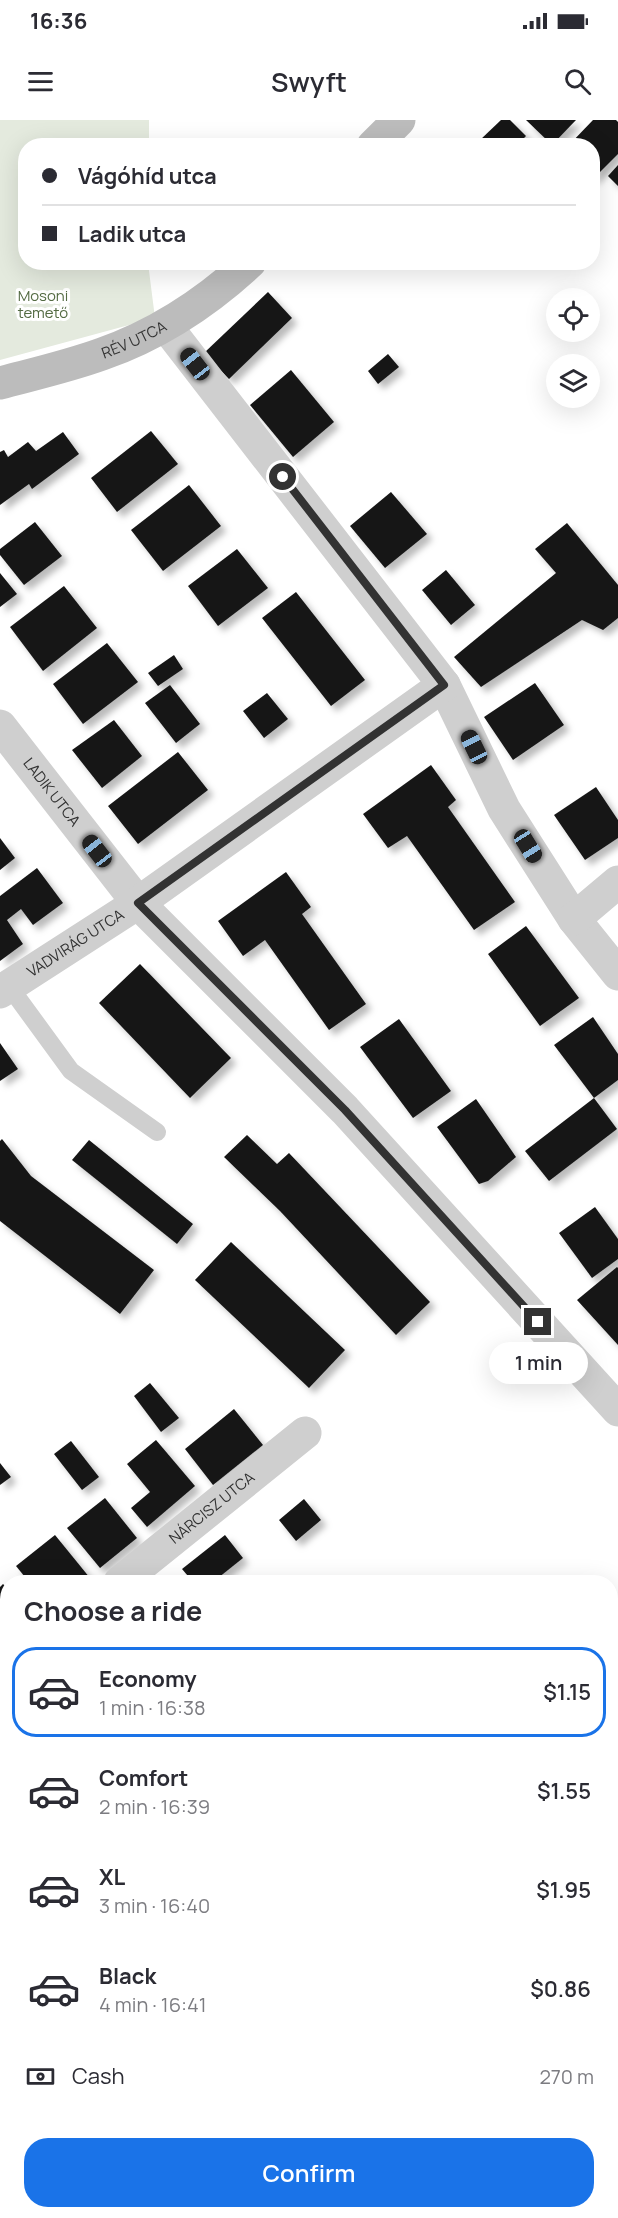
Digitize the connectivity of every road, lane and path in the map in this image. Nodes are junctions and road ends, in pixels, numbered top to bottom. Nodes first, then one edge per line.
1 (399, 120) edge
2 (381, 138) edge
3 (241, 270) edge
4 (166, 326) junction
5 (0, 383) edge
6 (444, 685) junction
7 (0, 726) edge
8 (618, 882) edge
9 (138, 903) junction
10 (574, 919) junction
11 (618, 974) edge
12 (5, 989) edge
13 (157, 1132) dead end
14 (618, 1410) edge
15 (305, 1433) dead end
16 (129, 1575) edge

1 - 2 main road
3 - 4 main road, RÉV UTCA
4 - 5 main road, RÉV UTCA
4 - 6 street
6 - 9 street, VADVIRÁG UTCA
6 - 10 street
7 - 9 street, LADIK UTCA
8 - 10 street
9 - 12 street, VADVIRÁG UTCA
9 - 14 street, LADIK UTCA
10 - 11 street
12 - 13 lane
15 - 16 street, NÁRCISZ UTCA

